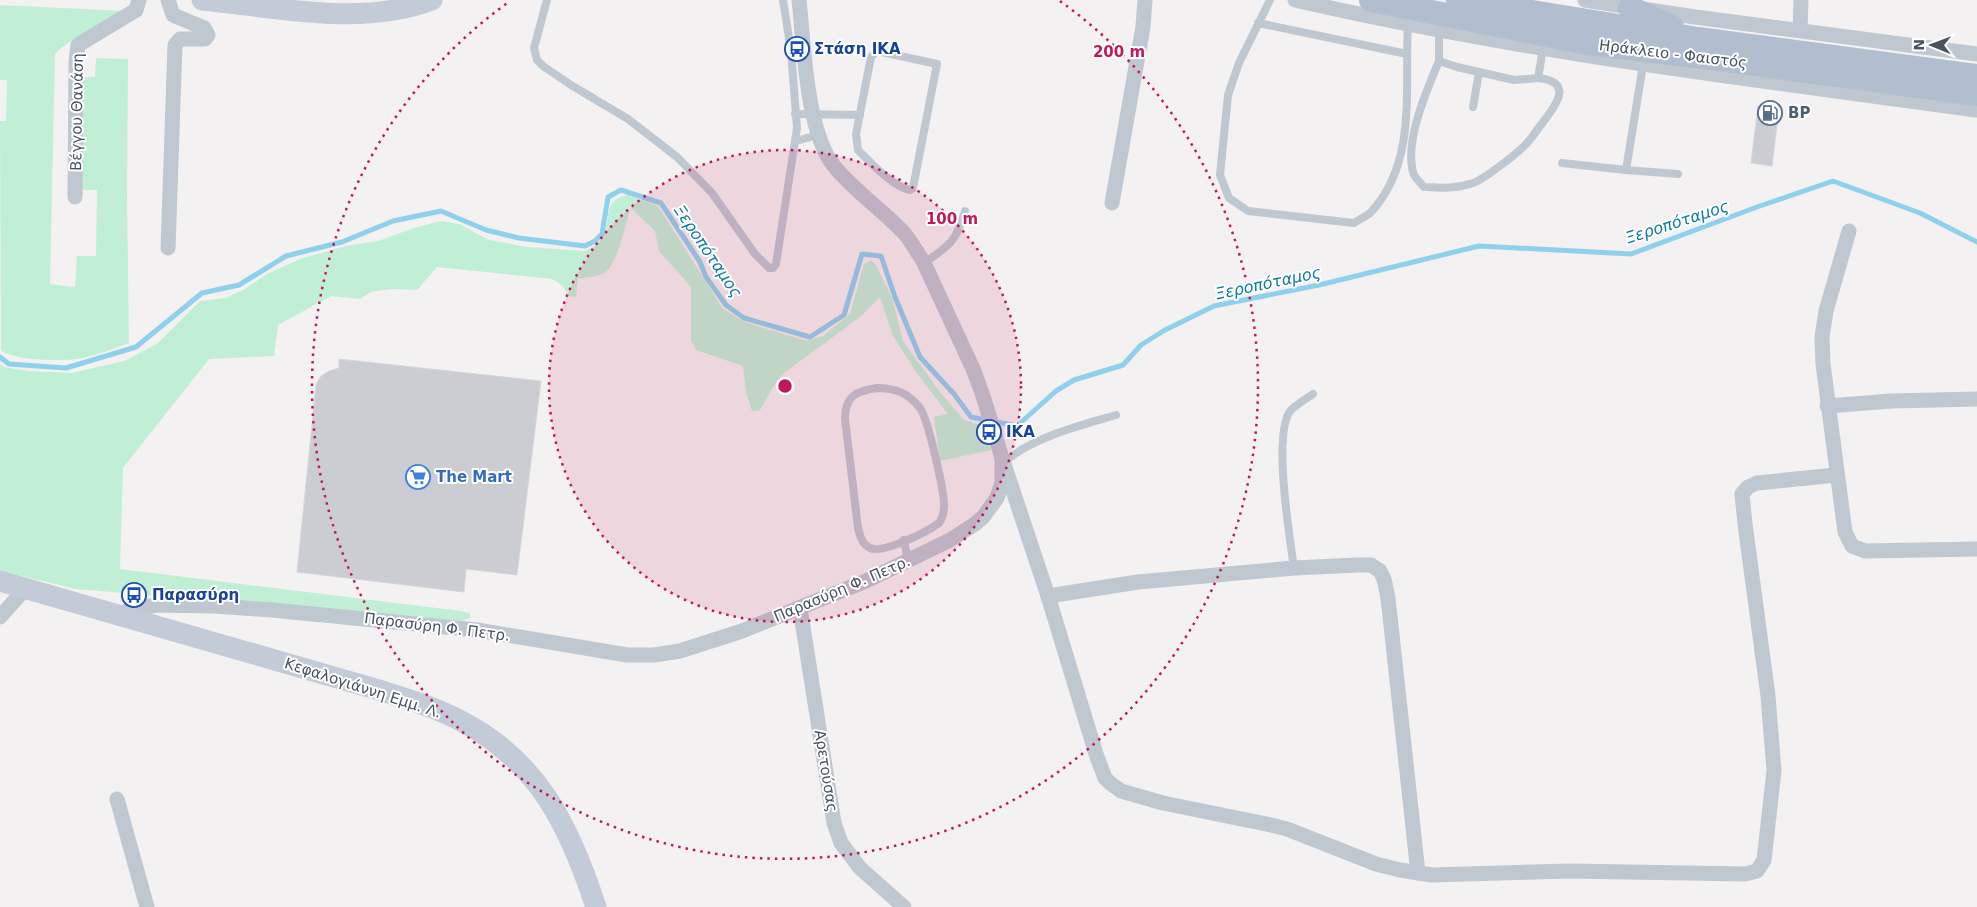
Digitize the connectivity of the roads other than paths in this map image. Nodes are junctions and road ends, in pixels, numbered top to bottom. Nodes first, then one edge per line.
1 (139, 0) edge
2 (168, 0) edge
3 (202, 0) edge
4 (432, 0) edge
5 (547, 0) edge
6 (783, 0) edge
7 (798, 0) edge
8 (1146, 0) edge
9 (1270, 0) edge
10 (1295, 0) edge
11 (1371, 0) edge
12 (1458, 0) edge
13 (1585, 0) edge
14 (1801, 0) edge
15 (226, 1) edge
16 (1639, 4) edge
17 (1258, 23) junction
18 (1408, 24) junction
19 (1439, 30) junction
20 (1800, 30) junction
21 (1701, 48) junction
22 (1543, 49) junction
23 (1407, 54) junction
24 (1977, 54) edge
25 (1582, 56) joint
26 (1645, 58) junction
27 (1439, 61) junction
28 (1479, 72) junction
29 (1977, 76) edge
30 (1724, 77) junction
31 (1538, 78) junction
32 (1977, 94) edge
33 (1473, 107) dead end
34 (1977, 110) edge
35 (812, 113) junction
36 (796, 114) junction
37 (860, 115) junction
38 (818, 135) junction
39 (796, 141) junction
40 (1562, 163) dead end
41 (1626, 170) junction
42 (1678, 174) dead end
43 (75, 197) dead end
44 (1112, 203) dead end
45 (965, 211) dead end
46 (1849, 231) dead end
47 (168, 248) dead end
48 (924, 263) junction
49 (1313, 394) dead end
50 (1977, 399) edge
51 (1828, 406) junction
52 (1116, 415) dead end
53 (1003, 461) junction
54 (1836, 475) junction
55 (904, 540) junction
56 (1977, 549) edge
57 (909, 563) junction
58 (1294, 568) junction
59 (0, 581) edge
60 (26, 588) junction
61 (1048, 596) junction
62 (800, 608) junction
63 (0, 616) edge
64 (123, 616) junction
65 (117, 799) dead end
66 (1418, 873) junction
67 (147, 907) edge
68 (596, 907) edge
69 (904, 907) edge

1 - 43 street, Βέγγου Θανάση
2 - 47 street
3 - 15 main road
4 - 15 main road
5 - 39 lane
6 - 36 lane
7 - 35 street, Παρασύρη Φ. Πετρ.
8 - 44 street
9 - 17 lane
10 - 18 street
11 - 26 main road, Ηράκλειο - Φαιστός
12 - 21 main road, Ηράκλειο - Φαιστός
13 - 16 street
14 - 20 street
16 - 20 street
16 - 21 main road
17 - 23 lane
17 - 23 lane
18 - 19 street
18 - 23 lane
19 - 22 street
19 - 27 lane
20 - 24 street
21 - 26 main road, Ηράκλειο - Φαιστός
21 - 29 main road, Ηράκλειο - Φαιστός
21 - 30 main road
21 - 32 main road, Ηράκλειο - Φαιστός
22 - 25 street
22 - 31 lane
25 - 26 main road
26 - 30 street
26 - 41 lane
27 - 28 lane
27 - 31 lane
28 - 31 lane
28 - 33 lane
30 - 34 street
35 - 36 lane
35 - 37 lane
35 - 38 street, Παρασύρη Φ. Πετρ.
36 - 39 lane
37 - 37 lane
38 - 39 lane
38 - 48 street, Παρασύρη Φ. Πετρ.
40 - 41 lane
41 - 42 lane
45 - 48 lane
46 - 51 street
48 - 53 street, Παρασύρη Φ. Πετρ.
49 - 58 lane
50 - 51 street
51 - 54 street
52 - 53 lane
53 - 57 street, Παρασύρη Φ. Πετρ.
53 - 61 street
54 - 56 street
54 - 66 street
55 - 55 lane
55 - 57 lane
57 - 62 street, Παρασύρη Φ. Πετρ.
58 - 61 street
58 - 66 street
59 - 60 main road, Κεφαλογιάννη Εμμ. Λ.
60 - 63 street
60 - 64 main road, Κεφαλογιάννη Εμμ. Λ.
61 - 66 street
62 - 64 street, Παρασύρη Φ. Πετρ.
62 - 69 street, Αρετούσας
64 - 68 main road, Κεφαλογιάννη Εμμ. Λ.
65 - 67 street

